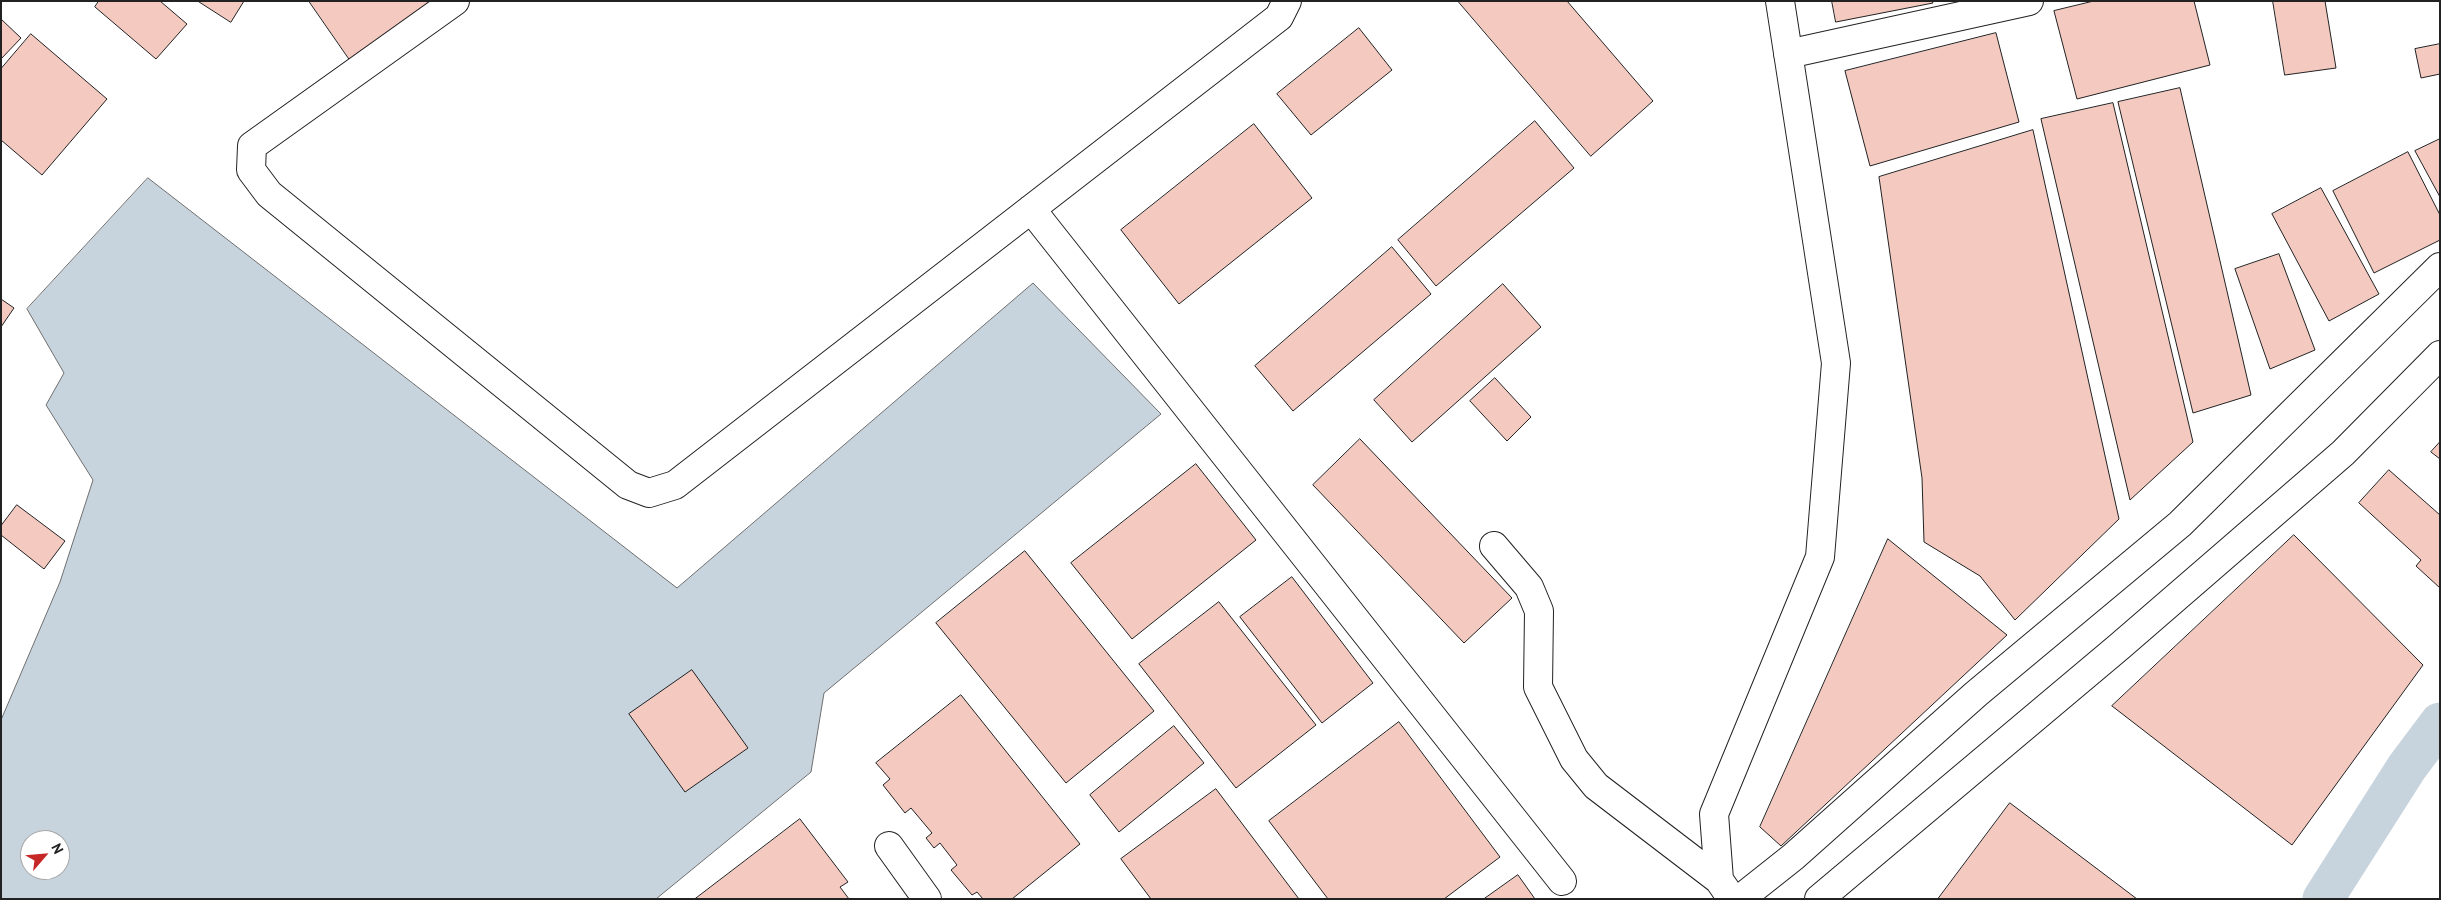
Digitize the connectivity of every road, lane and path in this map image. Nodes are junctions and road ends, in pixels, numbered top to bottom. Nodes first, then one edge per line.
1 (455, 1) edge
2 (1287, 1) edge
3 (1780, 1) edge
4 (2030, 1) edge
5 (1788, 54) junction
6 (1031, 209) junction
7 (2440, 267) edge
8 (2440, 355) edge
9 (1494, 546) dead end
10 (889, 846) dead end
11 (1562, 880) dead end
12 (1726, 890) edge
13 (927, 899) edge
14 (1740, 899) edge
15 (1819, 899) edge

1 - 6 main road
2 - 6 main road
3 - 5 main road
4 - 5 main road
5 - 12 main road
6 - 11 main road
7 - 14 main road
8 - 15 main road
9 - 12 main road
10 - 13 main road

